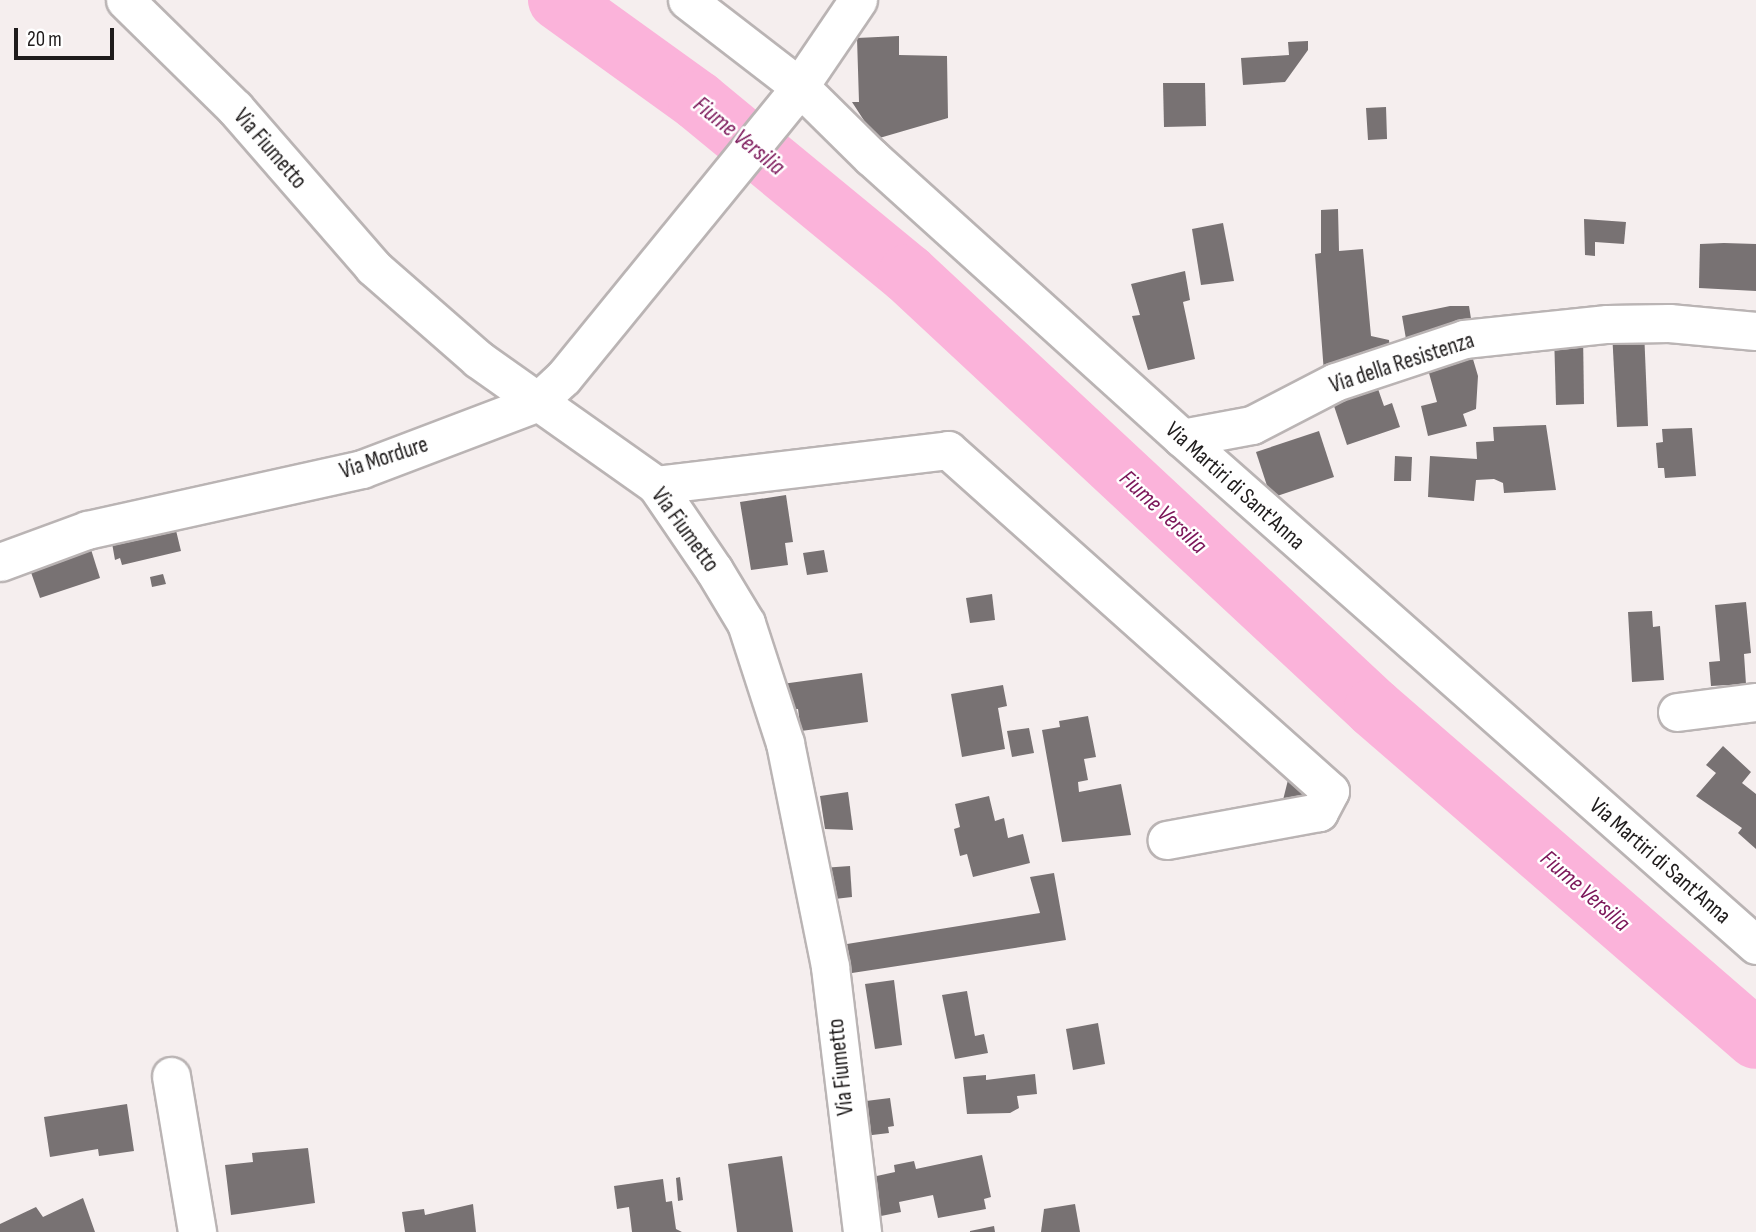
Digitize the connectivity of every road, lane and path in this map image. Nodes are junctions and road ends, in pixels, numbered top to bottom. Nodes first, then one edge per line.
1 (125, 0) edge
2 (687, 0) edge
3 (858, 0) edge
4 (795, 93) junction
5 (1756, 331) edge
6 (536, 403) junction
7 (1182, 438) junction
8 (656, 485) junction
9 (0, 562) edge
10 (1756, 702) edge
11 (1676, 712) dead end
12 (1167, 840) dead end
13 (1756, 945) edge
14 (171, 1076) dead end
15 (197, 1232) edge
16 (862, 1232) edge

1 - 6 street, Via Fiumetto
2 - 4 street, Via Martiri di Sant'Anna
3 - 4 street
4 - 6 street, Via Mordure
4 - 7 street, Via Martiri di Sant'Anna
5 - 7 street, Via della Resistenza
6 - 8 street, Via Fiumetto
6 - 9 street, Via Mordure
7 - 13 street, Via Martiri di Sant'Anna
8 - 12 street
8 - 16 street, Via Fiumetto
10 - 11 street
14 - 15 street

